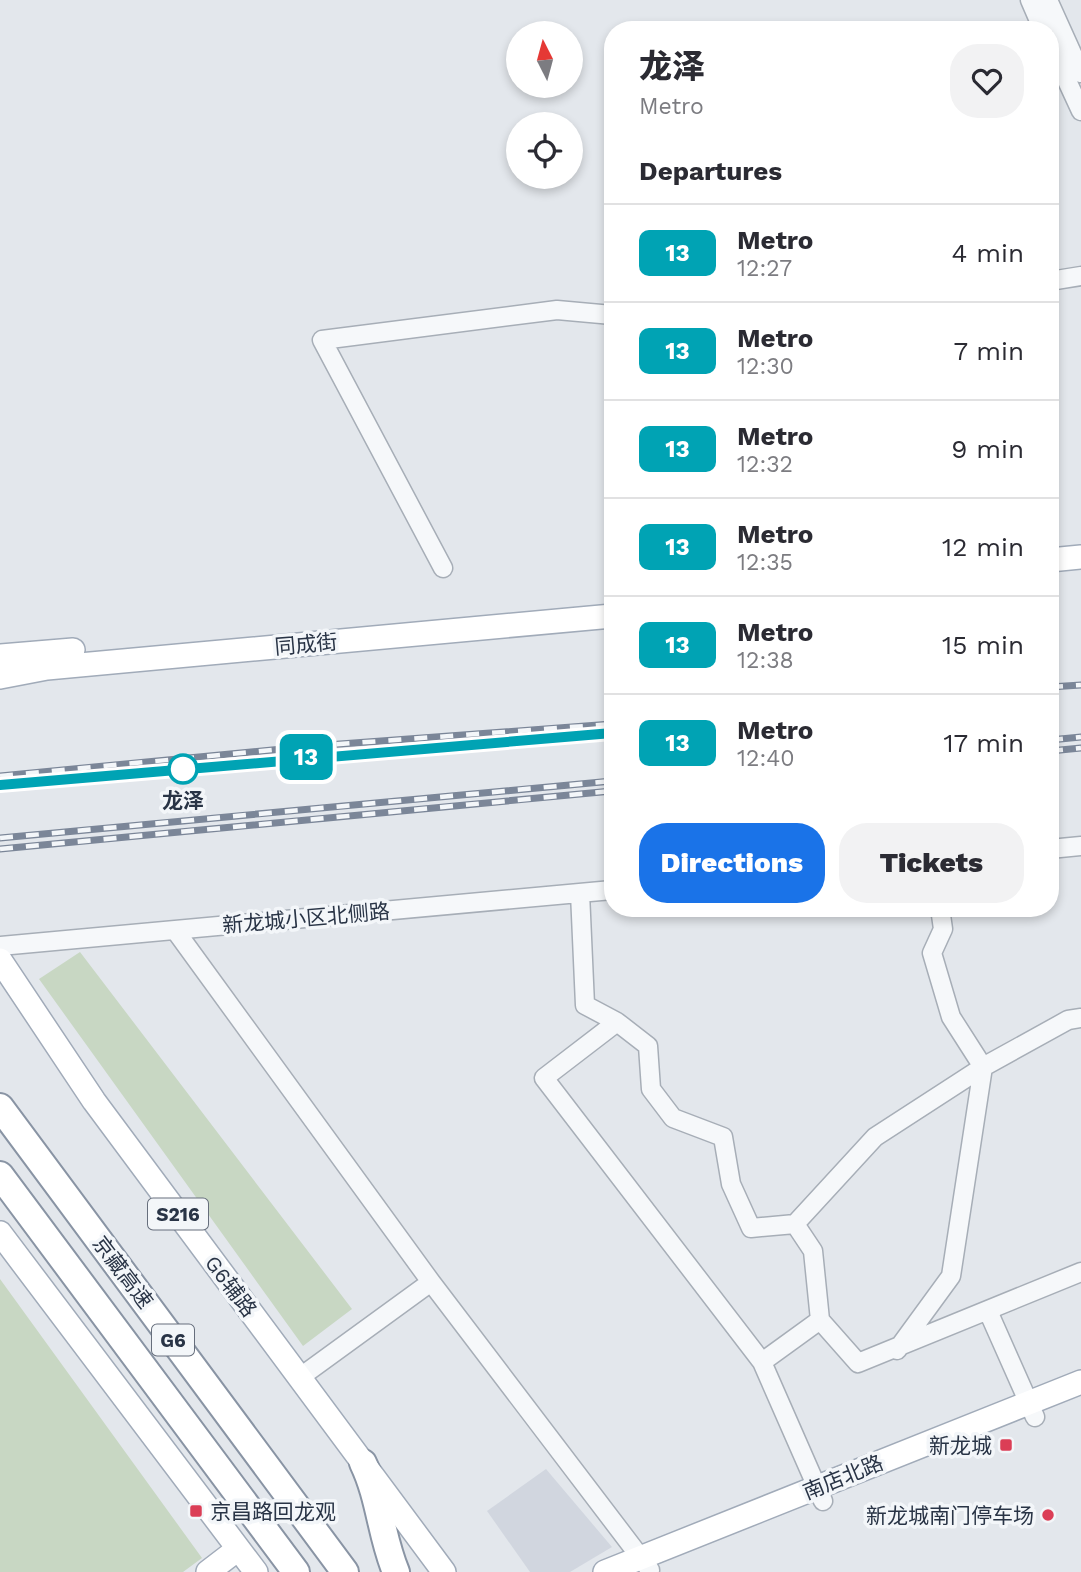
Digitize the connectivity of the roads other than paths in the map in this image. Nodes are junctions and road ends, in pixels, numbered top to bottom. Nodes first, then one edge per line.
1 (1030, 0) edge
2 (1048, 0) edge
3 (1039, 21) edge
4 (1057, 21) edge
5 (1059, 24) edge
6 (1059, 63) edge
7 (1081, 73) edge
8 (1081, 111) edge
9 (1081, 276) edge
10 (1059, 280) edge
11 (604, 314) edge
12 (1081, 557) edge
13 (1059, 559) edge
14 (443, 568) dead end
15 (1081, 573) edge
16 (1059, 575) edge
17 (604, 601) edge
18 (604, 617) edge
19 (0, 656) edge
20 (0, 677) edge
21 (1081, 846) edge
22 (1059, 848) edge
23 (604, 891) edge
24 (580, 893) junction
25 (941, 917) edge
26 (175, 930) junction
27 (0, 946) edge
28 (0, 960) edge
29 (1081, 1018) edge
30 (617, 1022) junction
31 (983, 1067) junction
32 (0, 1107) edge
33 (0, 1175) edge
34 (794, 1224) junction
35 (0, 1233) edge
36 (1081, 1272) edge
37 (431, 1282) junction
38 (988, 1311) junction
39 (820, 1320) junction
40 (897, 1350) junction
41 (762, 1362) junction
42 (299, 1378) junction
43 (1081, 1382) edge
44 (1081, 1399) edge
45 (1032, 1410) junction
46 (363, 1463) junction
47 (820, 1494) junction
48 (238, 1549) junction
49 (645, 1566) edge
50 (252, 1571) edge
51 (208, 1572) edge
52 (296, 1572) edge
53 (345, 1572) edge
54 (396, 1572) edge
55 (444, 1572) edge
56 (604, 1572) edge

1 - 3 street
2 - 4 street
5 - 7 street
6 - 8 street
9 - 10 street
11 - 14 street
12 - 13 main road
15 - 16 main road
17 - 19 main road, 同成街
18 - 20 main road, 同成街
21 - 22 street
23 - 24 street, 新龙城小区北侧路
24 - 26 street, 新龙城小区北侧路
24 - 30 street
25 - 31 street
26 - 27 street, 新龙城小区北侧路
26 - 37 street
28 - 42 main road, G6辅路 / S216
29 - 31 street
30 - 34 street
30 - 41 street
31 - 34 street
31 - 40 street
32 - 53 highway, 京藏高速 / G6
33 - 52 highway, 京藏高速 / G6
34 - 39 street
35 - 48 main road
36 - 38 street
37 - 42 street
37 - 49 street
38 - 40 street
38 - 45 street
39 - 40 street
39 - 41 street
41 - 47 street
42 - 46 main road, G6辅路 / S216
43 - 45 main road, 南店北路
44 - 45 main road, 南店北路
45 - 47 main road, 南店北路
46 - 54 highway
46 - 55 main road, G6辅路 / S216
47 - 49 main road, 南店北路
48 - 50 main road
48 - 51 main road
49 - 56 main road, 南店北路

